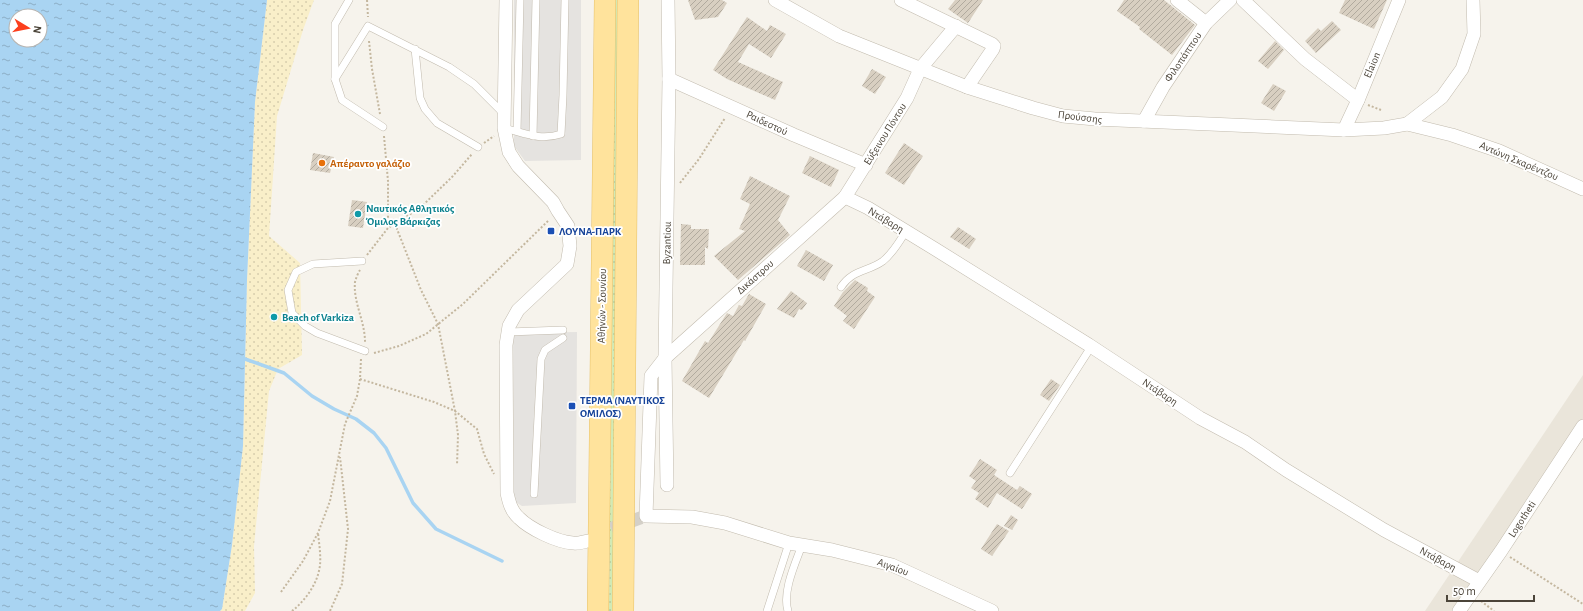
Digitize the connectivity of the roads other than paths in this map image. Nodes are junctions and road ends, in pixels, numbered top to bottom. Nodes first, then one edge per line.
1 (349, 0) edge
2 (520, 0) edge
3 (536, 0) edge
4 (564, 0) edge
5 (605, 0) edge
6 (628, 0) edge
7 (668, 0) edge
8 (775, 0) edge
9 (901, 0) edge
10 (1177, 0) edge
11 (1230, 0) edge
12 (1243, 0) edge
13 (1399, 0) edge
14 (1473, 0) edge
15 (508, 2) edge
16 (792, 4) edge
17 (1206, 23) junction
18 (956, 26) junction
19 (415, 49) junction
20 (920, 68) junction
21 (335, 79) junction
22 (669, 79) junction
23 (967, 87) junction
24 (1358, 100) junction
25 (504, 115) junction
26 (1144, 121) junction
27 (1407, 124) junction
28 (383, 127) dead end
29 (504, 128) junction
30 (1344, 130) junction
31 (517, 131) junction
32 (533, 136) junction
33 (478, 147) road end
34 (866, 165) junction
35 (1583, 189) edge
36 (845, 197) junction
37 (906, 231) junction
38 (362, 261) road end
39 (841, 287) dead end
40 (563, 330) dead end
41 (508, 332) junction
42 (563, 338) dead end
43 (1091, 347) junction
44 (363, 354) road end
45 (665, 358) junction
46 (1583, 426) edge
47 (1010, 473) dead end
48 (667, 485) dead end
49 (534, 494) dead end
50 (588, 541) tunnel mouth
51 (795, 544) junction
52 (1479, 581) junction
53 (598, 611) edge
54 (622, 611) edge
55 (767, 611) edge
56 (788, 611) edge
57 (992, 611) edge
58 (1459, 611) edge

1 - 21 lane
2 - 31 lane
3 - 32 lane
4 - 32 lane
5 - 53 main road, Αθήνών - Σουνίου
6 - 54 main road
7 - 22 street, Byzantiou
8 - 16 street, Προύσσης
9 - 18 street
10 - 17 street
11 - 17 street, Φιλοπάππου
12 - 24 street
13 - 24 street, Elaion
14 - 27 street
15 - 25 street
16 - 20 street, Προύσσης
17 - 26 street, Φιλοπάππου
18 - 20 street, Εύξεινου Πόντου
18 - 23 street
19 - 21 lane
19 - 25 lane
19 - 33 lane
20 - 23 street, Προύσσης
20 - 34 street, Εύξεινου Πόντου
21 - 28 lane
22 - 34 street, Ραιδεστού
22 - 45 street, Byzantiou
23 - 26 street, Προύσσης
24 - 30 street, Elaion
25 - 29 street
26 - 30 street, Προύσσης
27 - 30 street, Προύσσης
27 - 35 street, Αντώνη Σκαρέντζου
29 - 31 lane
29 - 41 street
31 - 32 lane
34 - 36 street, Εύξεινου Πόντου
36 - 37 street, Ντάβαρη
36 - 45 street, Δικάστρου
37 - 39 lane
37 - 43 street, Ντάβαρη
38 - 44 lane
40 - 41 lane
41 - 50 street
42 - 49 lane
43 - 47 lane
43 - 52 street, Ντάβαρη
45 - 48 street, Byzantiou
45 - 51 street, Δικάστρου
46 - 52 street, Logotheti
51 - 55 lane
51 - 56 lane
51 - 57 street, Αιγαίου
52 - 58 street, Logotheti

